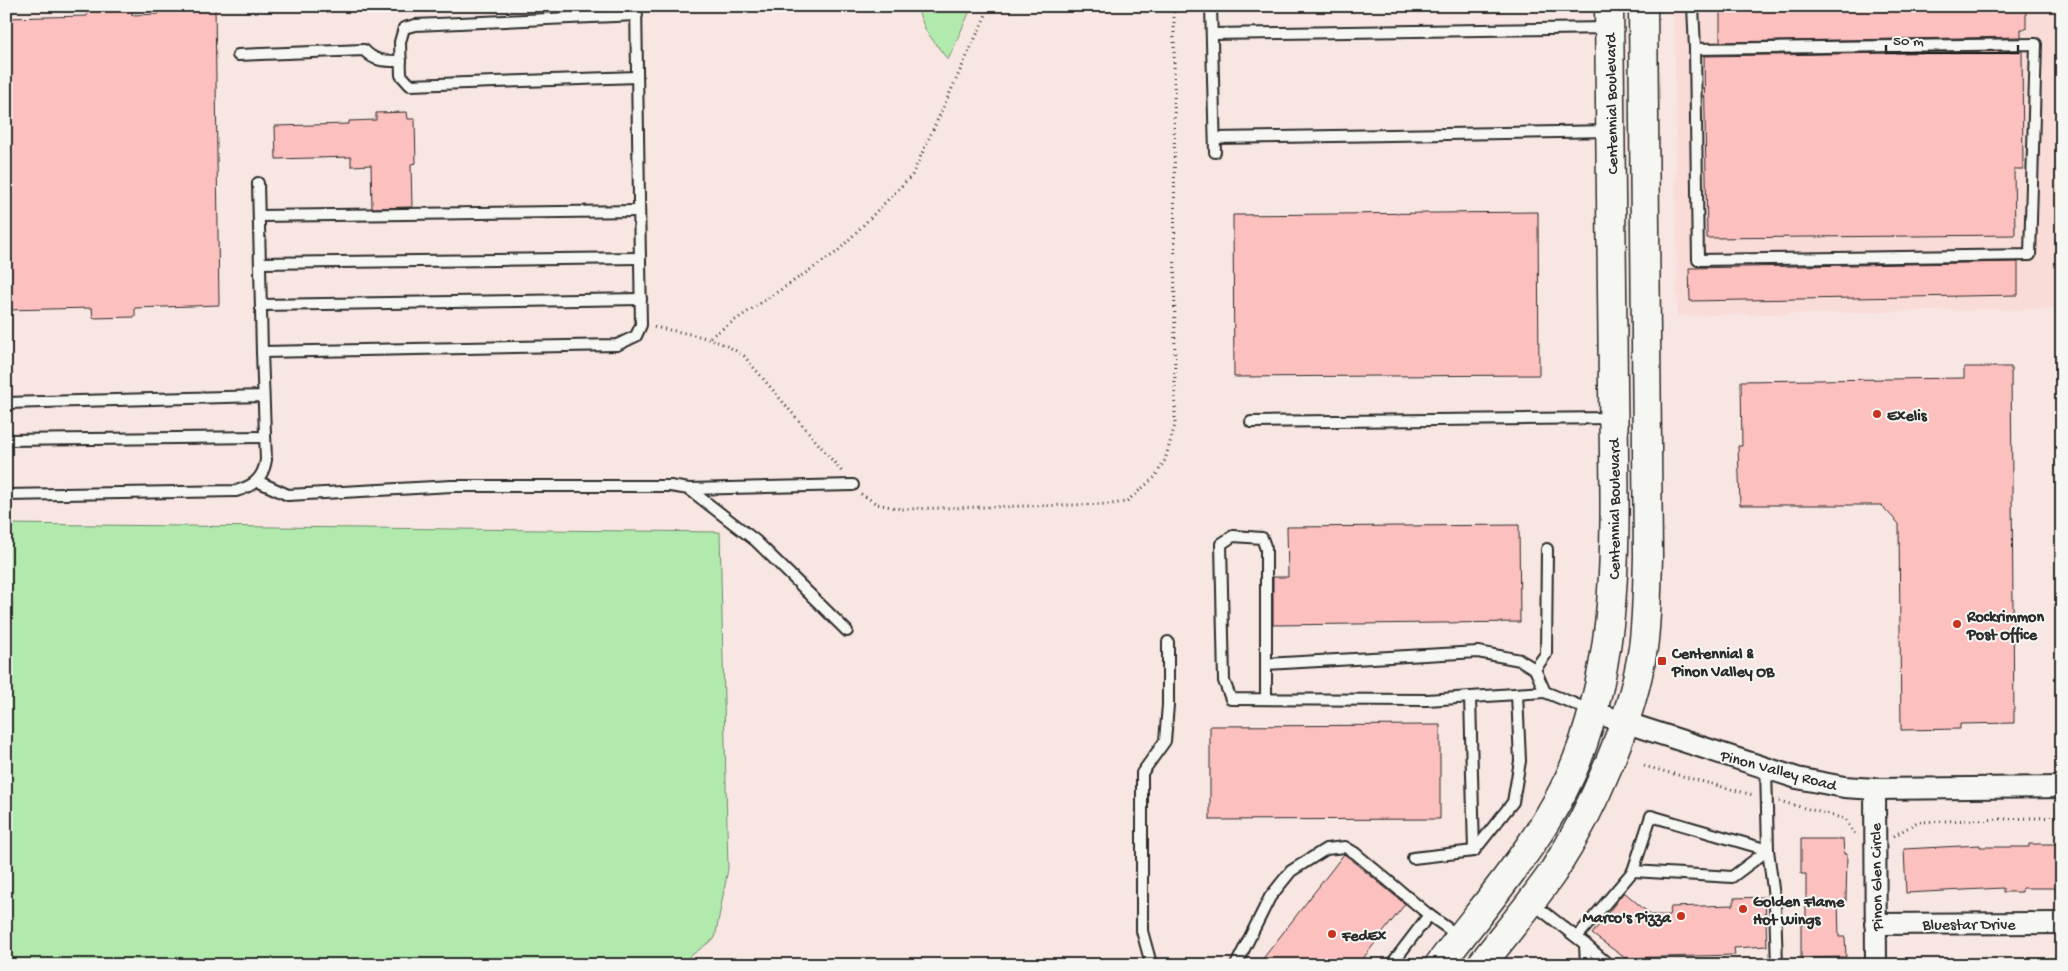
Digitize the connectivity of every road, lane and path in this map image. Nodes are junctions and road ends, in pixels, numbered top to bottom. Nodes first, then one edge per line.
1 (990, 6) edge
2 (1174, 6) edge
3 (1211, 6) edge
4 (1643, 6) edge
5 (1693, 6) edge
6 (636, 10) edge
7 (1609, 17) edge
8 (1212, 34) junction
9 (1695, 49) junction
10 (238, 55) dead end
11 (400, 61) junction
12 (637, 77) junction
13 (1611, 131) junction
14 (1215, 138) junction
15 (1215, 152) dead end
16 (258, 183) dead end
17 (639, 211) junction
18 (259, 216) junction
19 (640, 258) junction
20 (260, 264) junction
21 (641, 299) junction
22 (261, 305) junction
23 (641, 325) junction
24 (710, 337) junction
25 (262, 352) junction
26 (263, 396) junction
27 (6, 403) edge
28 (1613, 418) junction
29 (1251, 422) dead end
30 (265, 437) junction
31 (6, 440) edge
32 (257, 481) junction
33 (853, 485) junction
34 (689, 490) junction
35 (6, 495) edge
36 (1547, 549) dead end
37 (847, 631) dead end
38 (1168, 642) dead end
39 (1266, 664) junction
40 (1535, 669) junction
41 (1545, 692) junction
42 (1518, 694) junction
43 (1470, 697) junction
44 (1266, 699) junction
45 (1593, 712) junction
46 (1623, 723) junction
47 (1766, 768) junction
48 (2062, 787) edge
49 (1875, 789) junction
50 (2062, 817) edge
51 (1875, 837) junction
52 (1768, 850) junction
53 (1474, 851) junction
54 (1413, 858) dead end
55 (1633, 871) junction
56 (1530, 902) junction
57 (1429, 915) junction
58 (2062, 923) edge
59 (1876, 924) junction
60 (1460, 937) junction
61 (1581, 941) junction
62 (1150, 960) dead end
63 (1236, 965) edge
64 (1391, 965) edge
65 (1439, 965) edge
66 (1481, 965) edge
67 (1586, 965) edge
68 (1609, 965) edge
69 (1777, 965) edge
70 (1876, 965) edge

1 - 24 path
2 - 33 path
3 - 8 lane
4 - 46 main road, Centennial Boulevard
5 - 9 lane
6 - 11 lane
6 - 12 lane
7 - 8 lane
7 - 13 main road, Centennial Boulevard
8 - 14 lane
9 - 9 lane
10 - 11 lane
11 - 12 lane
12 - 17 lane
13 - 14 lane
13 - 28 main road, Centennial Boulevard
14 - 15 lane
16 - 18 lane
17 - 18 lane
17 - 19 lane
18 - 20 lane
19 - 20 lane
19 - 21 lane
20 - 22 lane
21 - 22 lane
21 - 23 lane
22 - 25 lane
23 - 24 path
23 - 25 lane
24 - 33 path
25 - 26 lane
26 - 27 lane
26 - 30 lane
28 - 29 lane
28 - 45 main road, Centennial Boulevard
30 - 31 lane
30 - 32 lane
32 - 34 lane
32 - 35 lane
33 - 34 lane
34 - 37 lane
36 - 40 lane
38 - 62 lane
39 - 40 lane
39 - 44 lane
39 - 44 lane
40 - 41 lane
41 - 42 lane
41 - 45 lane
42 - 43 lane
42 - 53 lane
43 - 44 lane
43 - 53 lane
45 - 46 street, Pinon Valley Road
45 - 60 main road, Centennial Boulevard
46 - 47 street, Pinon Valley Road
46 - 56 main road, Centennial Boulevard
47 - 49 street, Pinon Valley Road
47 - 52 lane
48 - 49 street, Pinon Valley Road
49 - 51 street, Pinon Glen Circle
50 - 51 path
51 - 59 street, Pinon Glen Circle
52 - 55 lane
52 - 55 lane
52 - 69 lane
53 - 54 lane
55 - 61 lane
56 - 61 lane
56 - 66 main road, Centennial Boulevard
57 - 60 lane
57 - 63 lane
57 - 64 lane
58 - 59 street, Bluestar Drive
59 - 70 street, Pinon Glen Circle
60 - 65 main road, Centennial Boulevard
61 - 67 lane
61 - 68 lane

